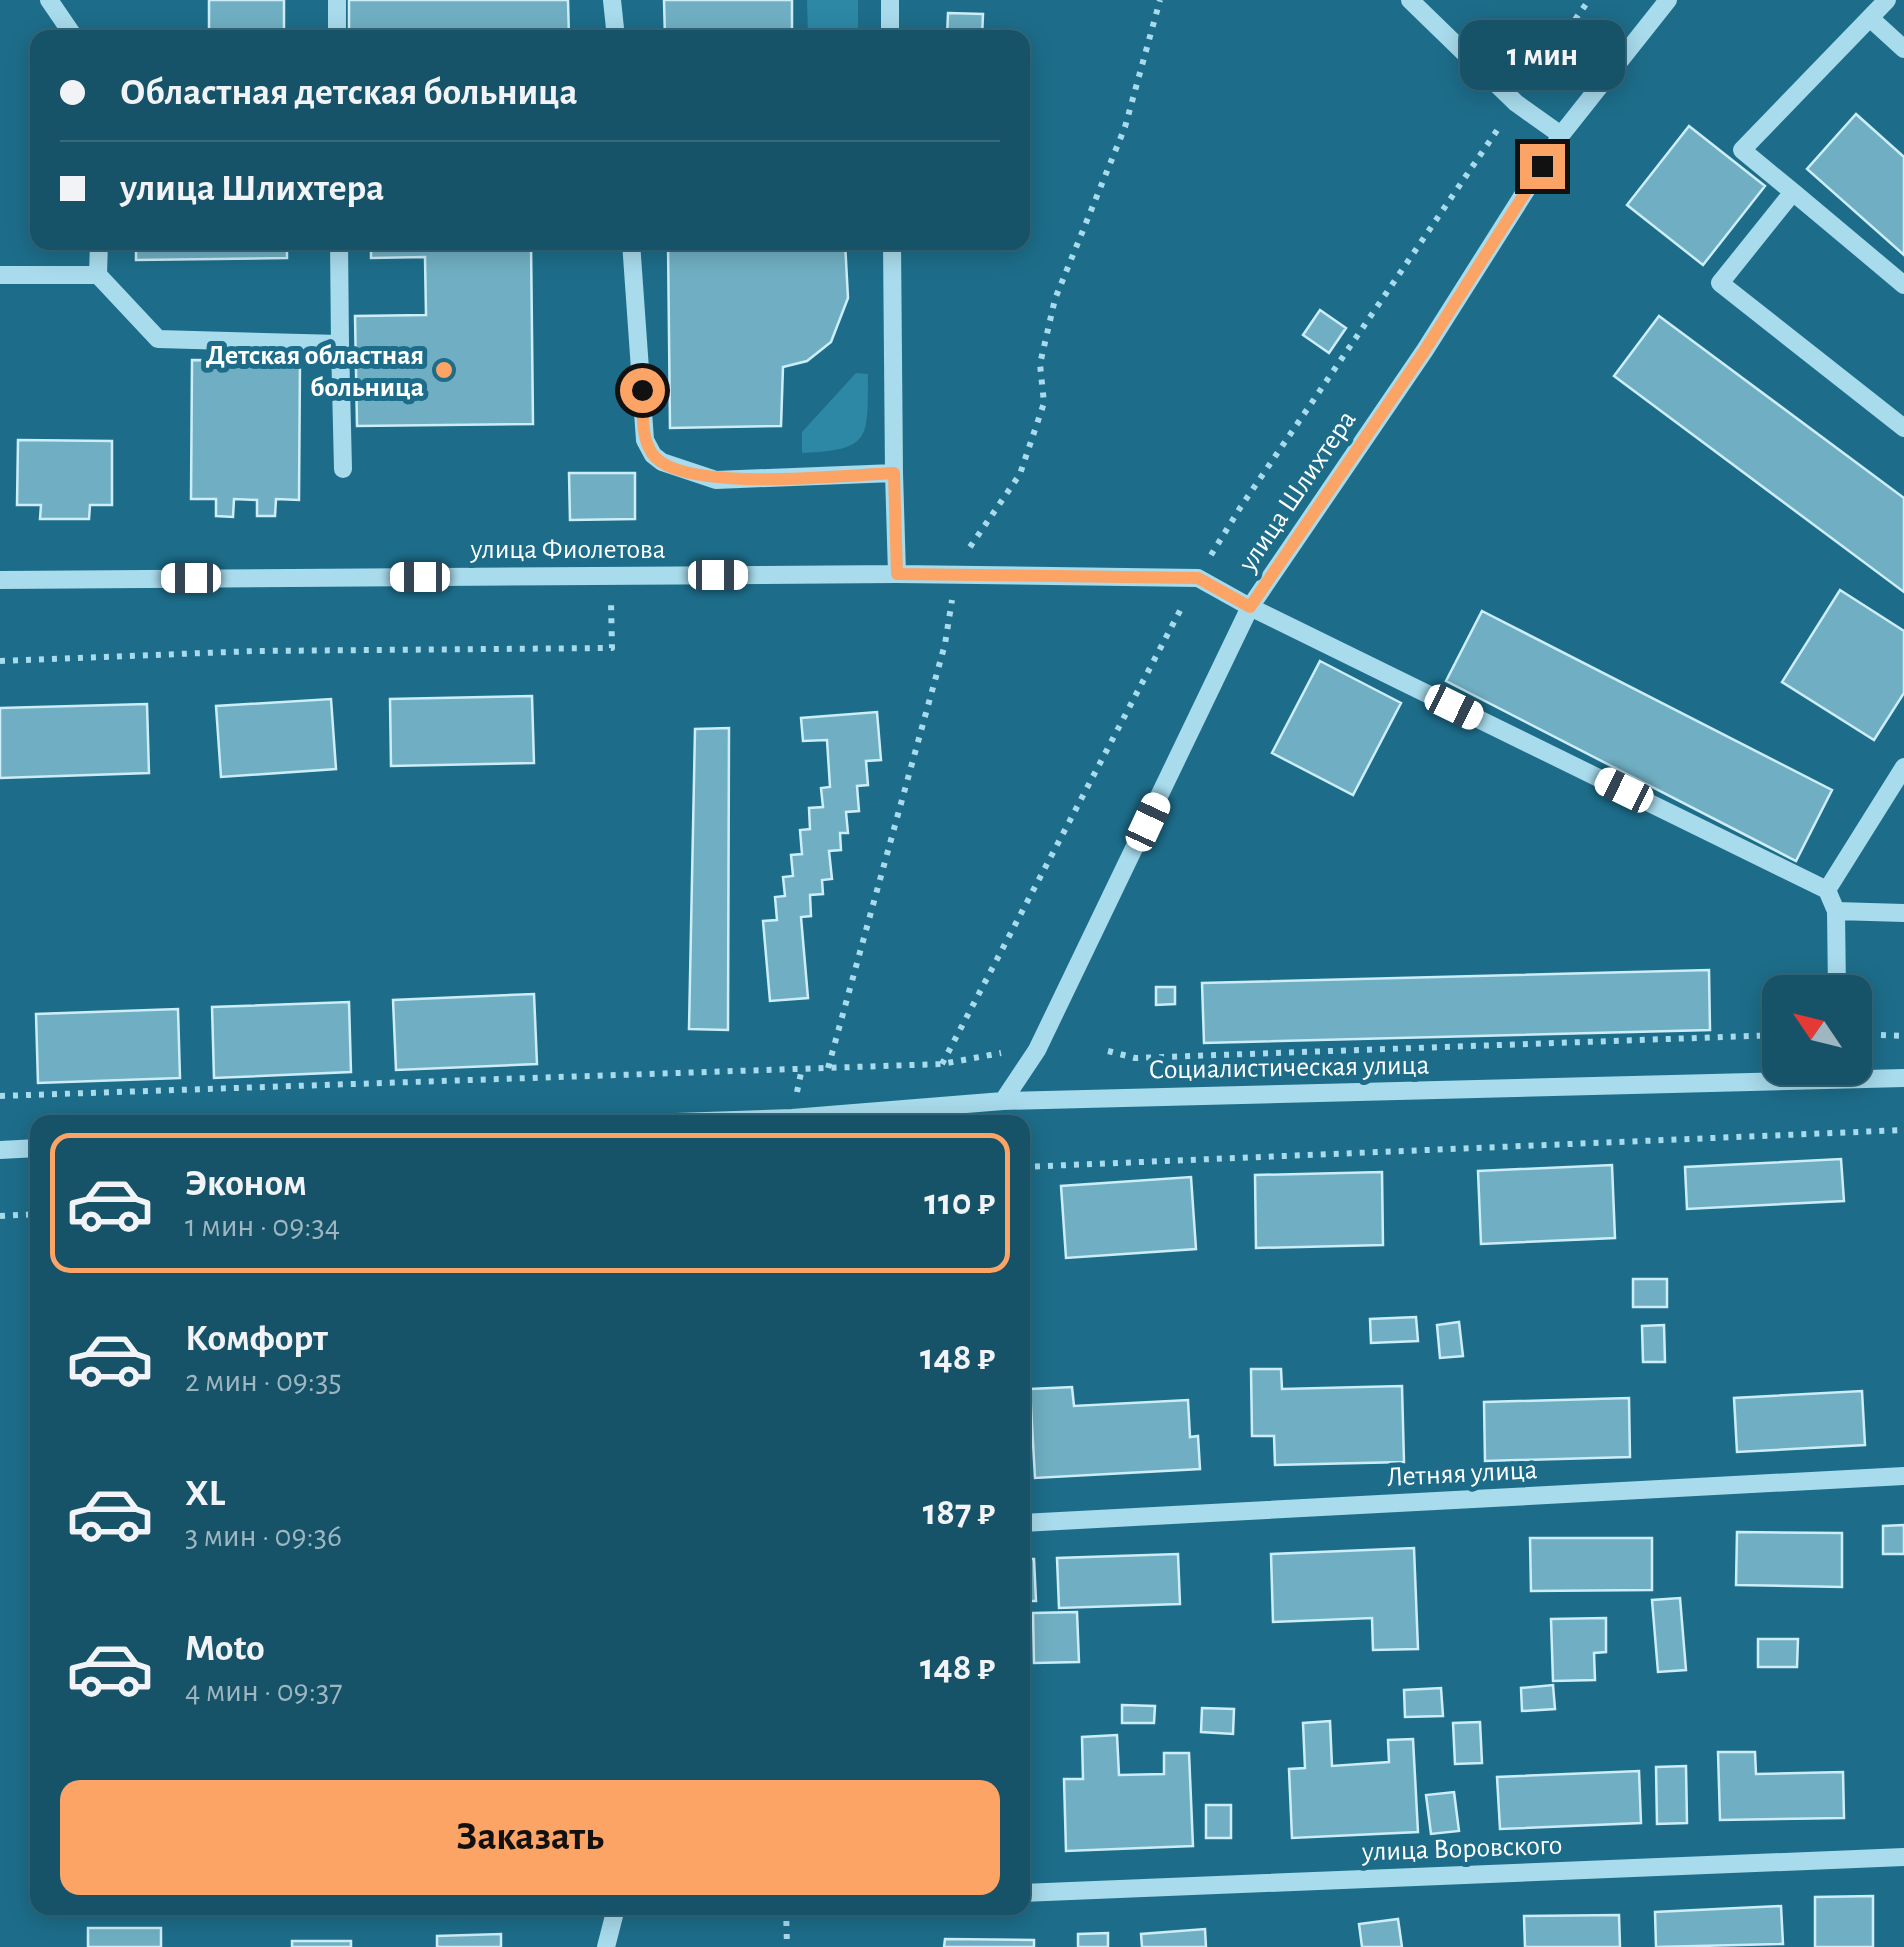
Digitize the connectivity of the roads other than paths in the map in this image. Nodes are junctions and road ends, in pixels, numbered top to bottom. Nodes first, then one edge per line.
1 (49, 0) edge
2 (337, 0) edge
3 (612, 0) edge
4 (890, 0) edge
5 (1410, 0) edge
6 (1668, 0) edge
7 (1887, 0) edge
8 (1870, 18) junction
9 (70, 30) edge
10 (338, 30) edge
11 (615, 30) edge
12 (890, 30) edge
13 (1904, 48) edge
14 (1561, 135) junction
15 (1792, 192) junction
16 (99, 250) edge
17 (339, 250) edge
18 (632, 250) edge
19 (892, 250) edge
20 (0, 275) edge
21 (98, 275) junction
22 (1904, 285) edge
23 (340, 344) junction
24 (1904, 428) edge
25 (343, 469) dead end
26 (894, 473) junction
27 (897, 574) junction
28 (0, 580) edge
29 (1250, 607) junction
30 (1904, 767) edge
31 (1828, 890) junction
32 (1836, 911) junction
33 (1904, 913) edge
34 (1837, 975) edge
35 (1762, 1076) edge
36 (1872, 1076) edge
37 (1904, 1078) edge
38 (1003, 1101) junction
39 (876, 1115) edge
40 (30, 1148) edge
41 (0, 1150) edge
42 (1904, 1476) edge
43 (1030, 1523) edge
44 (1904, 1857) edge
45 (1030, 1893) edge
46 (614, 1915) edge
47 (606, 1947) edge

1 - 9 street
2 - 10 street
3 - 11 street
4 - 12 street
5 - 14 street
6 - 14 street, улица Шлихтера
7 - 8 street
8 - 13 street
8 - 15 street
14 - 29 street, улица Шлихтера
15 - 22 street
15 - 24 street
16 - 21 street
17 - 23 street
18 - 26 street
19 - 26 street
20 - 21 street
21 - 23 street
23 - 25 street
26 - 27 street
27 - 28 street, улица Фиолетова
27 - 29 street, улица Фиолетова
29 - 31 street, улица Фиолетова
29 - 38 street, улица Шлихтера
30 - 31 street
31 - 32 street
32 - 33 street
32 - 34 street
35 - 38 street, Социалистическая улица
36 - 37 street, Социалистическая улица
38 - 39 street, Социалистическая улица
40 - 41 street
42 - 43 street, Летняя улица
44 - 45 street, улица Воровского
46 - 47 street

